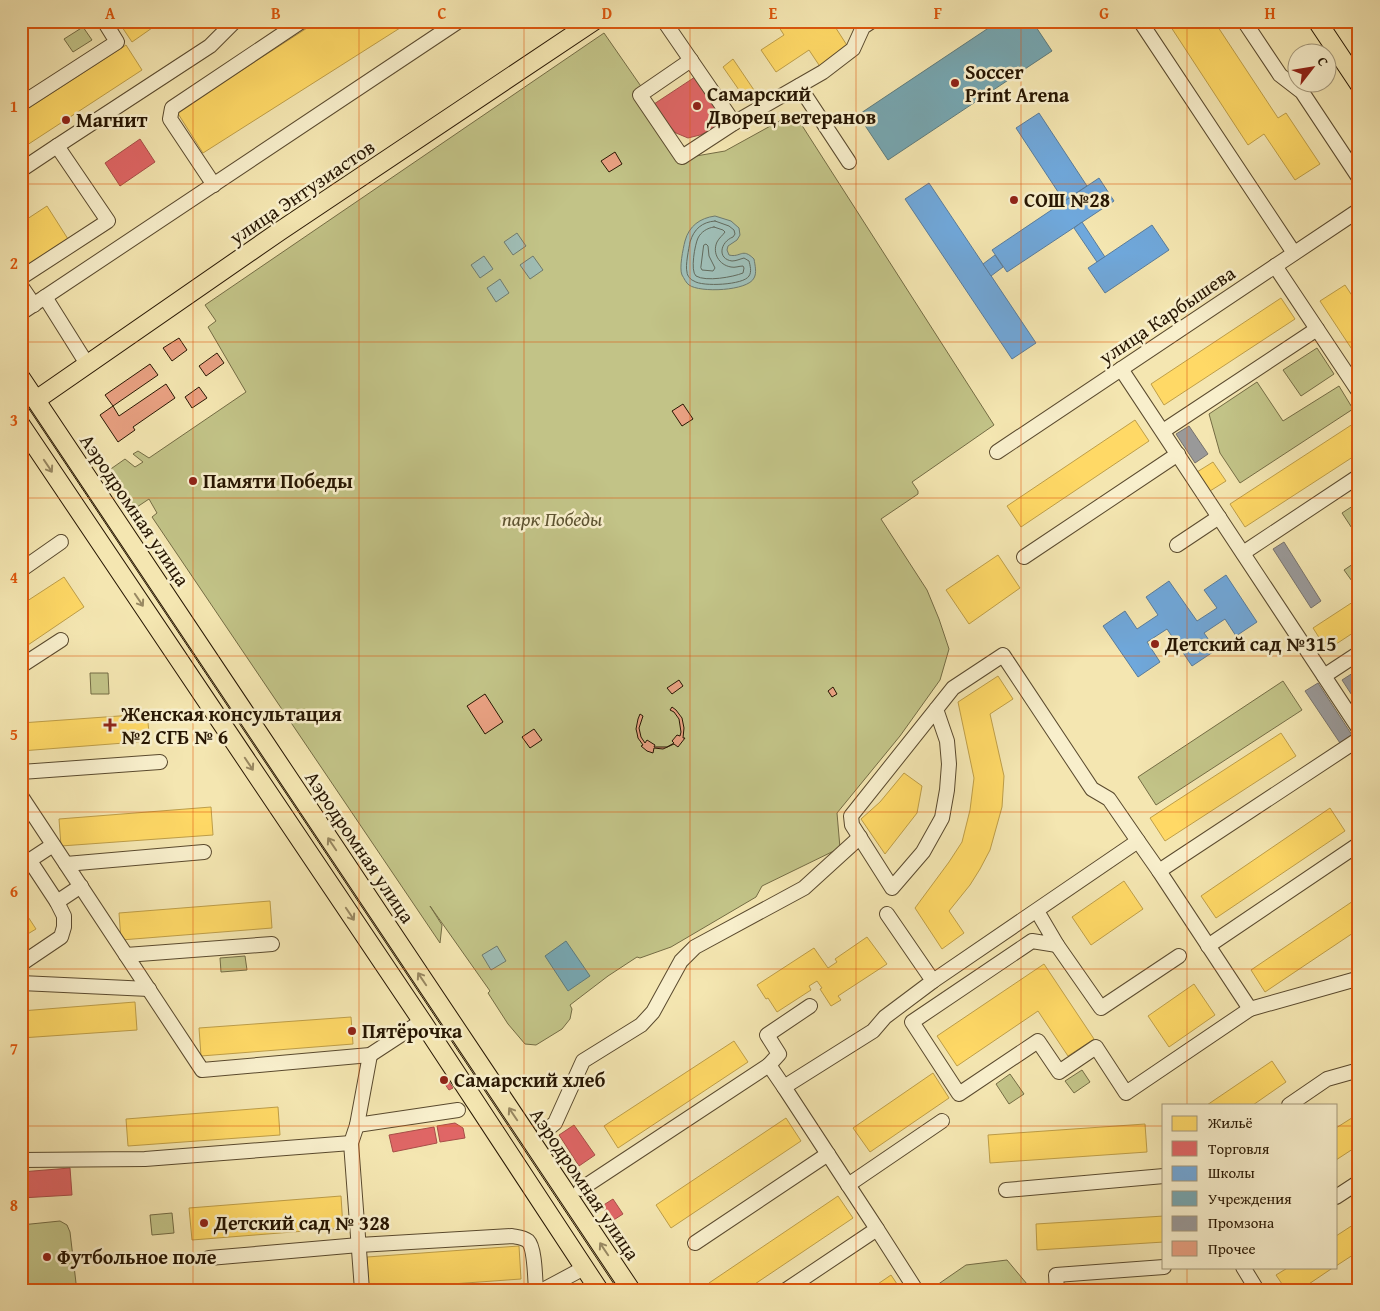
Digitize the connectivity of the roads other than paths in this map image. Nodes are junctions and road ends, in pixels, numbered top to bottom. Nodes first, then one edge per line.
1 (104, 21) edge
2 (235, 21) edge
3 (302, 21) edge
4 (460, 21) edge
5 (594, 21) edge
6 (664, 21) edge
7 (872, 21) edge
8 (1140, 21) edge
9 (1244, 21) edge
10 (1317, 21) edge
11 (690, 60) junction
12 (1359, 84) edge
13 (799, 86) junction
14 (21, 104) edge
15 (734, 124) junction
16 (57, 146) junction
17 (849, 162) dead end
18 (21, 170) edge
19 (1359, 178) edge
20 (214, 185) junction
21 (1359, 210) edge
22 (1294, 254) junction
23 (1275, 266) junction
24 (21, 278) edge
25 (21, 286) edge
26 (40, 301) junction
27 (21, 313) edge
28 (1317, 329) junction
29 (87, 364) junction
30 (1121, 369) junction
31 (21, 378) edge
32 (1359, 392) edge
33 (36, 400) junction
34 (21, 425) edge
35 (1163, 431) junction
36 (997, 452) dead end
37 (1178, 454) junction
38 (1359, 476) edge
39 (1219, 517) junction
40 (61, 542) dead end
41 (1177, 544) dead end
42 (1243, 553) junction
43 (1024, 557) dead end
44 (21, 570) edge
45 (61, 640) dead end
46 (1359, 653) edge
47 (21, 666) edge
48 (1324, 676) junction
49 (936, 709) junction
50 (1359, 729) edge
51 (1359, 738) edge
52 (160, 762) dead end
53 (21, 772) edge
54 (21, 796) edge
55 (860, 837) junction
56 (1138, 841) junction
57 (1359, 844) edge
58 (54, 845) junction
59 (204, 852) dead end
60 (25, 863) edge
61 (66, 864) junction
62 (1159, 871) junction
63 (81, 886) junction
64 (57, 902) junction
65 (1037, 911) junction
66 (887, 914) dead end
67 (272, 944) dead end
68 (1057, 944) junction
69 (1208, 946) junction
70 (126, 955) junction
71 (1179, 956) dead end
72 (21, 964) edge
73 (933, 981) junction
74 (1357, 982) edge
75 (21, 983) edge
76 (149, 989) junction
77 (810, 1006) dead end
78 (1250, 1009) junction
79 (422, 1021) junction
80 (370, 1055) junction
81 (769, 1065) junction
82 (1359, 1070) edge
83 (784, 1087) junction
84 (1290, 1104) edge
85 (458, 1110) dead end
86 (942, 1121) dead end
87 (356, 1125) junction
88 (544, 1132) dead end
89 (352, 1143) junction
90 (828, 1154) junction
91 (21, 1160) edge
92 (1162, 1176) edge
93 (1359, 1182) edge
94 (848, 1185) junction
95 (1006, 1190) dead end
96 (578, 1191) junction
97 (1338, 1196) edge
98 (877, 1229) junction
99 (359, 1244) junction
100 (695, 1244) dead end
101 (209, 1258) dead end
102 (1162, 1267) edge
103 (584, 1268) junction
104 (1244, 1268) edge
105 (362, 1290) edge
106 (536, 1290) edge
107 (544, 1290) edge
108 (599, 1290) edge
109 (631, 1290) edge
110 (786, 1290) edge
111 (916, 1290) edge
112 (1057, 1290) edge
113 (1257, 1290) edge

1 - 14 street
2 - 16 street
3 - 20 street
4 - 20 street
5 - 29 main road, улица Энтузиастов
6 - 11 street
7 - 13 street
8 - 22 street
9 - 19 street
10 - 12 main road
11 - 15 street
11 - 15 street
13 - 15 street
13 - 17 street
16 - 18 street
16 - 24 street
20 - 26 street
21 - 22 street, улица Карбышева
22 - 23 street, улица Карбышева
23 - 28 street
23 - 30 street, улица Карбышева
25 - 26 street
26 - 27 street
26 - 29 street
28 - 32 street
28 - 35 street
29 - 33 main road, улица Энтузиастов
30 - 35 street
30 - 36 street, улица Карбышева
31 - 33 main road, Аэродромная улица
96 -> 33 main road, Аэродромная улица
34 -> 79 main road
35 - 37 street
37 - 39 street
37 - 43 street
38 - 42 street
39 - 41 street
39 - 42 street
40 - 44 street
42 - 48 street
45 - 47 street
46 - 48 street
48 - 50 street
49 - 55 street
49 - 55 street
49 - 56 street
51 - 62 street
52 - 53 street
54 - 58 street
55 - 88 street
56 - 62 street
56 - 65 street
57 - 69 street
58 - 60 street
58 - 61 street
59 - 61 street
60 - 64 street
61 - 63 street
62 - 69 street
63 - 64 street
63 - 70 street
64 - 72 street
65 - 68 street
65 - 73 street
66 - 73 street
67 - 70 street
68 - 71 street
68 - 78 street
69 - 78 street
70 - 76 street
73 - 83 street
74 - 78 street
75 - 76 street
76 - 80 street
77 - 81 street
79 - 80 street
79 - 103 main road
80 - 87 street
81 - 83 street
81 - 96 street
82 - 84 street
83 - 90 street
85 - 87 street
86 - 94 street
87 - 89 street
89 - 91 street
89 - 99 street
90 - 94 street
90 - 100 street
92 - 95 street
93 - 97 street
94 - 98 street
109 -> 96 main road, Аэродромная улица
98 - 110 street
98 - 111 street
99 - 101 street
99 - 105 street
99 - 106 street
102 - 112 street
103 - 107 street
103 - 108 main road
104 - 113 street

